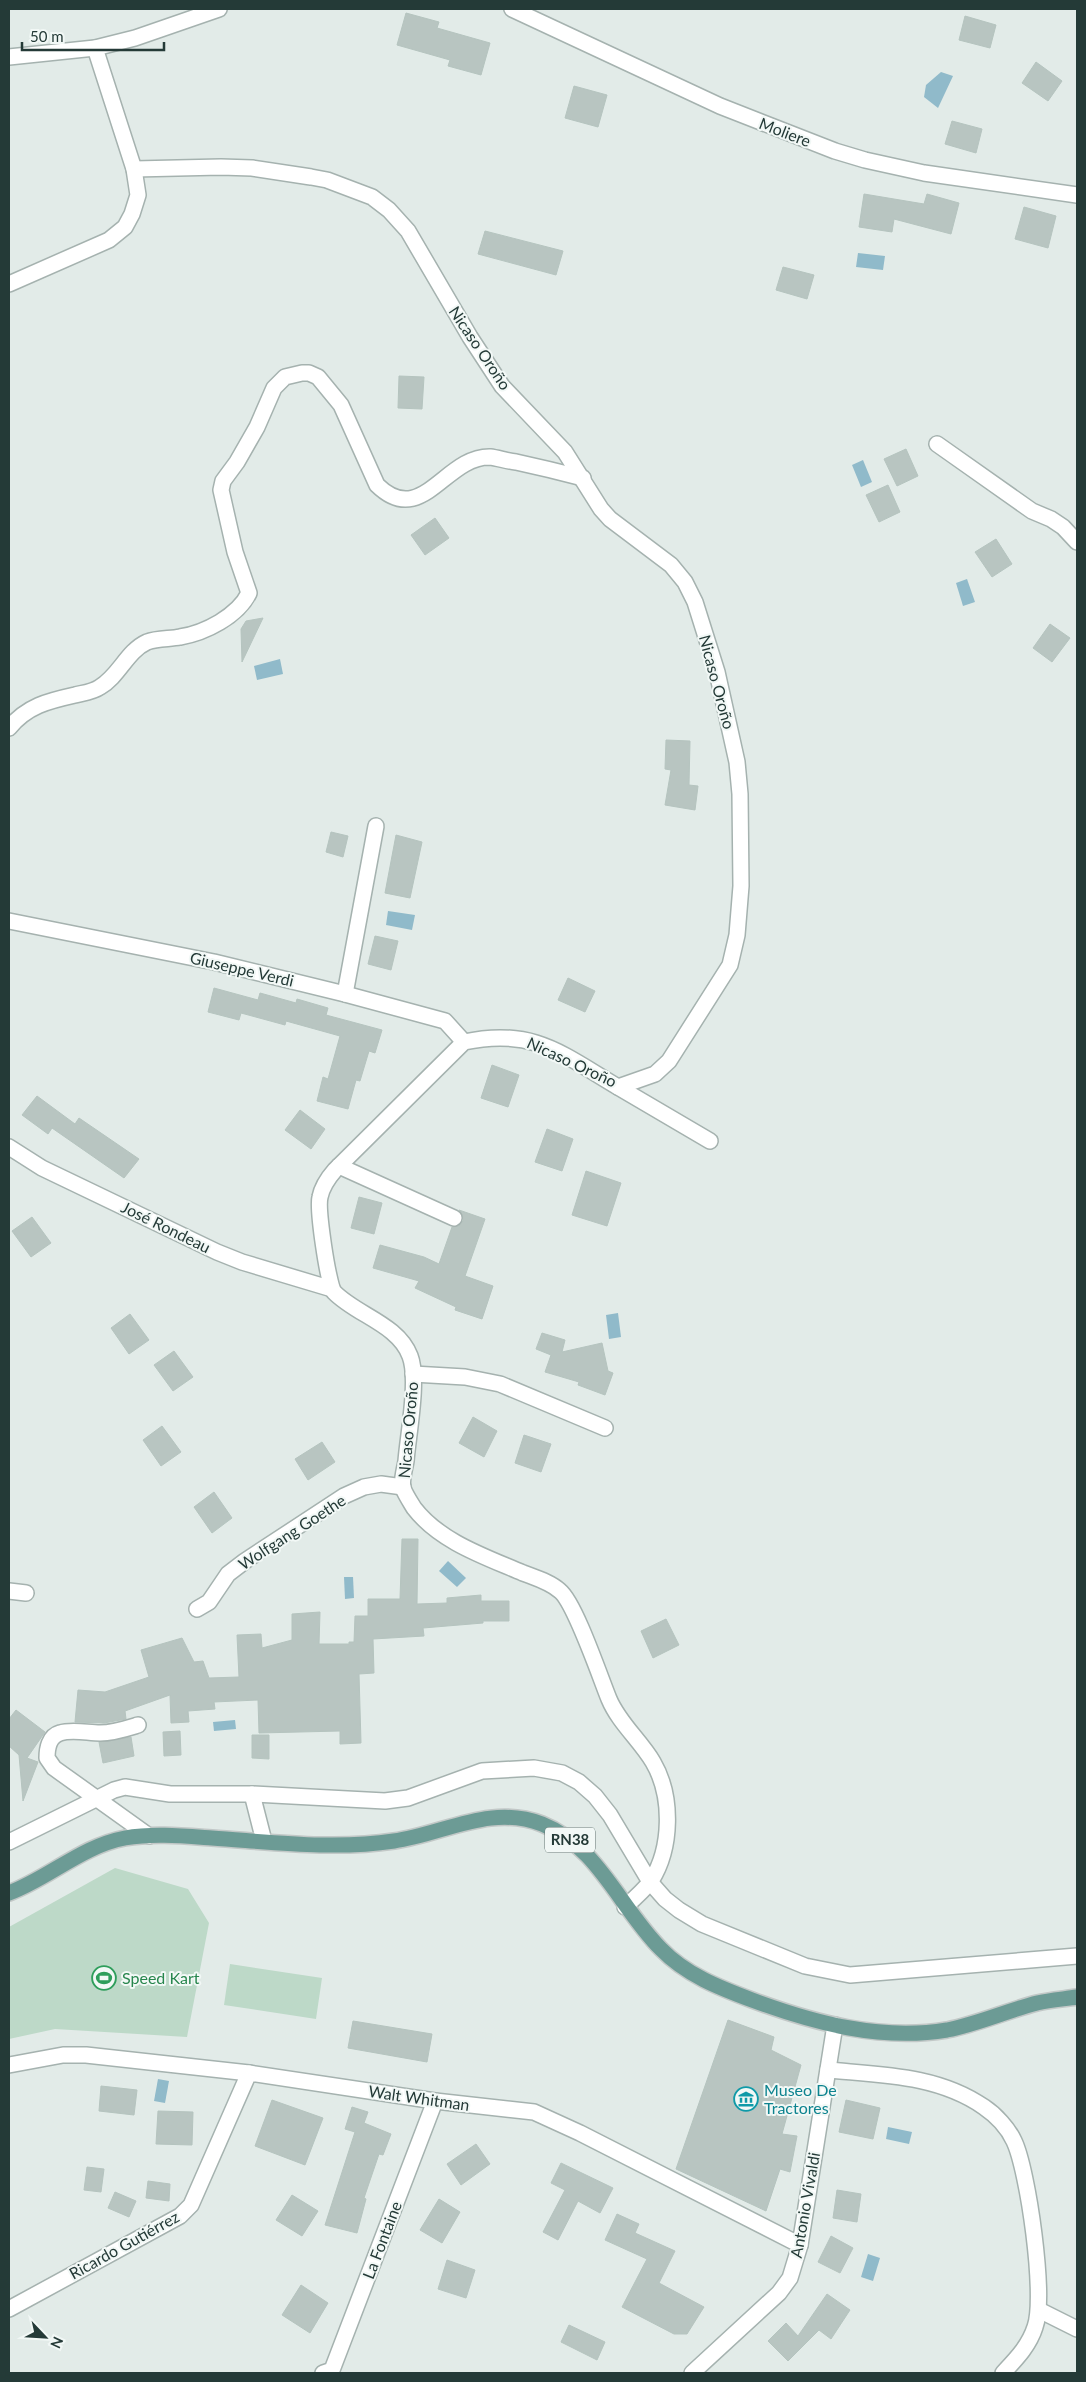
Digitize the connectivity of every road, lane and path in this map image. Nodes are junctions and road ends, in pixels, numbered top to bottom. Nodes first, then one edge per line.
1 (219, 9) edge
2 (512, 9) edge
3 (95, 48) junction
4 (9, 57) edge
5 (134, 169) junction
6 (1077, 195) edge
7 (9, 284) edge
8 (937, 444) dead end
9 (583, 478) junction
10 (1077, 542) edge
11 (9, 728) edge
12 (376, 826) dead end
13 (9, 920) edge
14 (345, 994) junction
15 (464, 1042) junction
16 (618, 1087) junction
17 (710, 1141) dead end
18 (9, 1147) edge
19 (339, 1166) junction
20 (454, 1218) dead end
21 (332, 1289) junction
22 (413, 1374) junction
23 (605, 1428) dead end
24 (403, 1487) junction
25 (9, 1591) edge
26 (26, 1593) dead end
27 (197, 1609) dead end
28 (138, 1725) dead end
29 (252, 1794) junction
30 (98, 1798) junction
31 (149, 1836) junction
32 (264, 1841) junction
33 (9, 1842) edge
34 (650, 1882) junction
35 (9, 1893) edge
36 (625, 1907) junction
37 (1077, 1956) edge
38 (1077, 1997) edge
39 (835, 2025) junction
40 (9, 2064) edge
41 (828, 2070) junction
42 (249, 2073) junction
43 (435, 2101) junction
44 (800, 2245) junction
45 (9, 2309) edge
46 (1039, 2310) junction
47 (1077, 2329) edge
48 (330, 2372) edge
49 (692, 2373) edge
50 (1003, 2373) edge

1 - 3 street
2 - 6 street, Moliere
3 - 4 street
3 - 5 street
5 - 7 street
5 - 9 street, Nicaso Oroño
8 - 10 street
9 - 11 street
9 - 16 street, Nicaso Oroño
12 - 14 street
13 - 14 street, Giuseppe Verdi
14 - 15 street, Giuseppe Verdi
15 - 16 street, Nicaso Oroño
15 - 19 street
16 - 17 street
18 - 21 street, José Rondeau
19 - 20 street
19 - 21 street
21 - 22 street, Nicaso Oroño
22 - 23 street
22 - 24 street, Nicaso Oroño
24 - 27 street, Wolfgang Goethe
24 - 34 street, Nicaso Oroño
25 - 26 street
28 - 30 street
29 - 30 street
29 - 32 street
29 - 34 street
30 - 31 street
30 - 33 street
31 - 32 main road, RN38
31 - 35 main road, RN38
32 - 36 main road, RN38
34 - 36 street, Nicaso Oroño
34 - 37 street
36 - 39 main road, RN38
38 - 39 main road, RN38
39 - 41 street, Antonio Vivaldi
40 - 42 street, Walt Whitman
41 - 44 street, Antonio Vivaldi
41 - 46 street
42 - 43 street, Walt Whitman
42 - 45 street, Ricardo Gutiérrez
43 - 44 street, Walt Whitman
43 - 48 street, La Fontaine
44 - 49 street, Antonio Vivaldi
46 - 47 street
46 - 50 street

